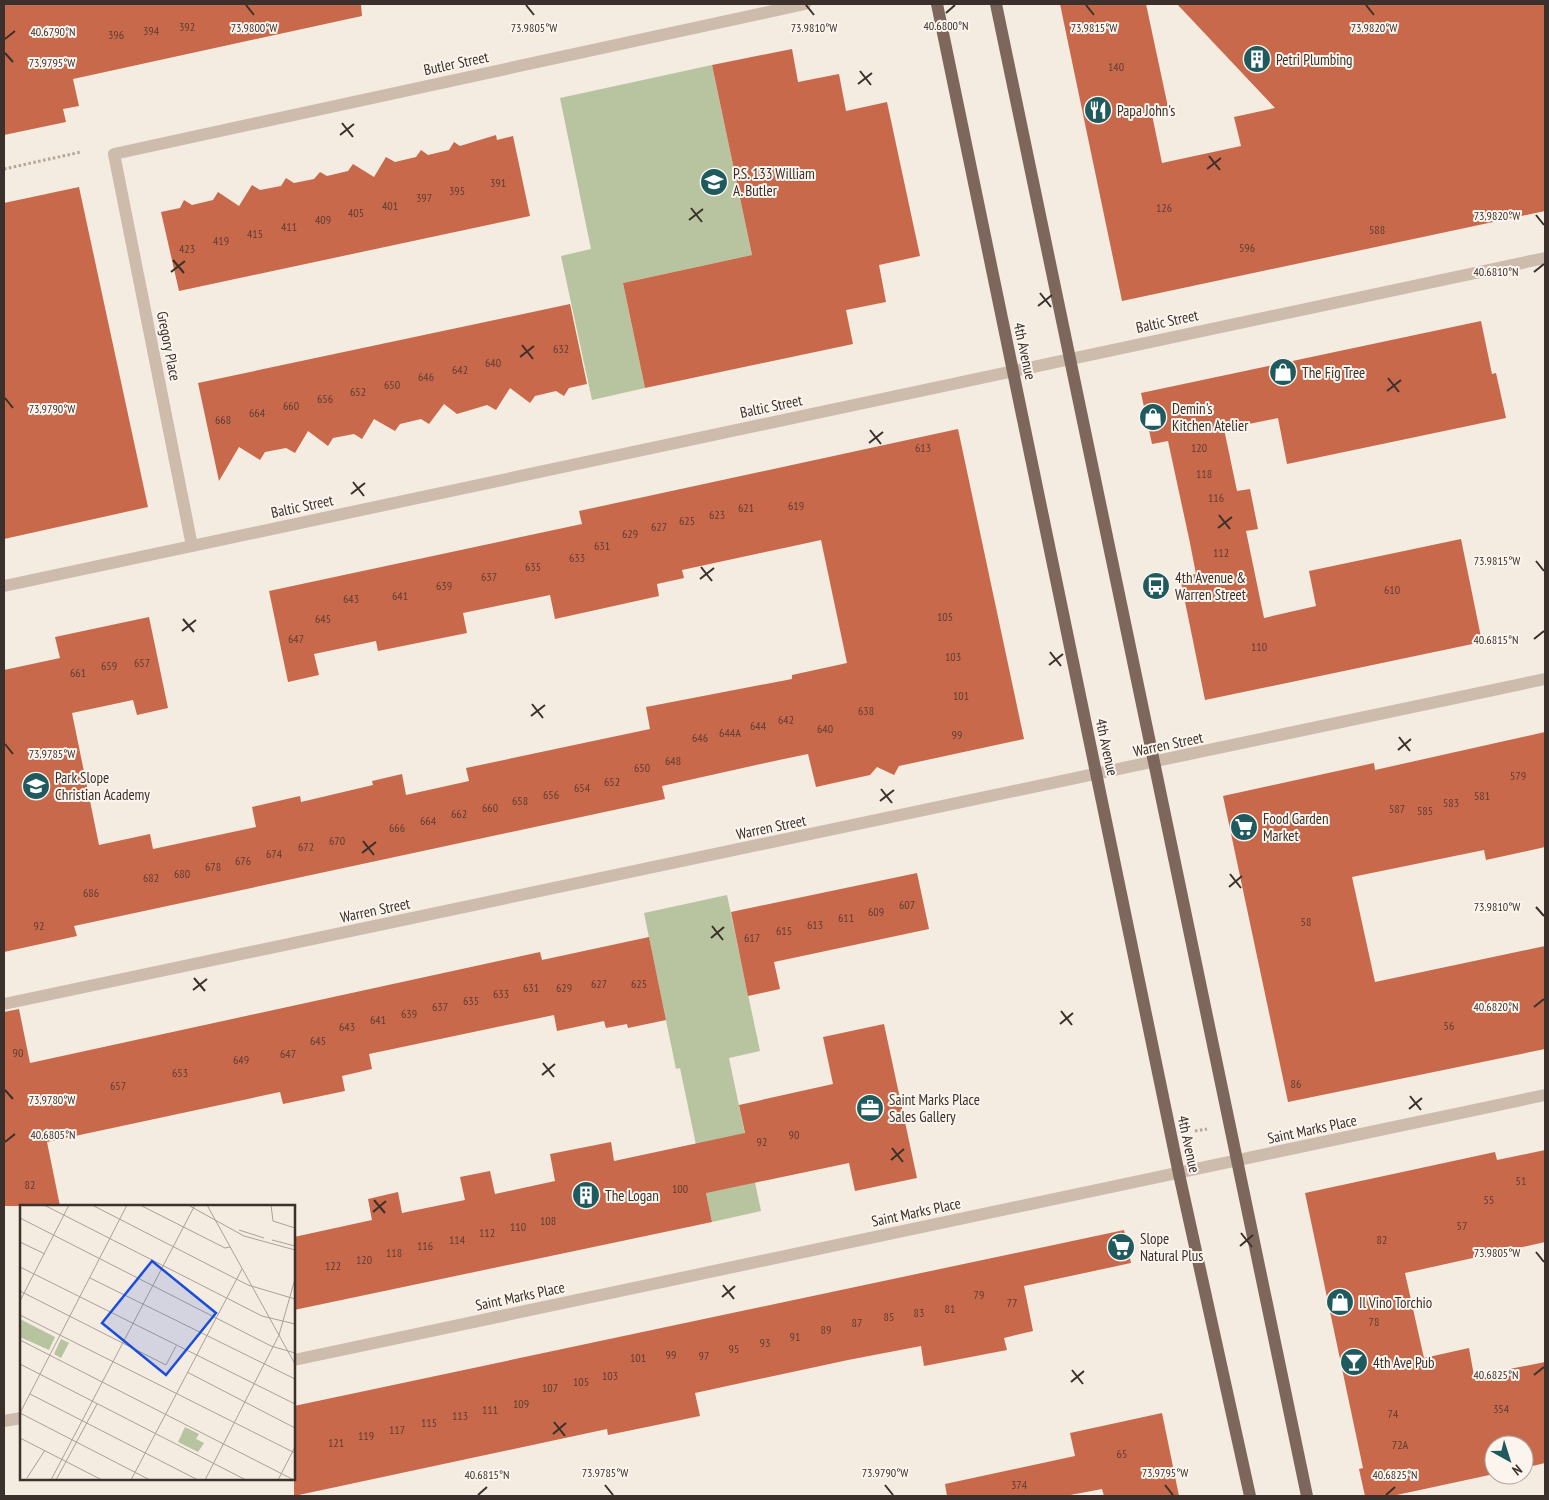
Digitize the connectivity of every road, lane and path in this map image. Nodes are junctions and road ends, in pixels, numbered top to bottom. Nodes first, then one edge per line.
1 (805, 4) edge
2 (937, 4) edge
3 (996, 4) edge
4 (81, 152) dead end
5 (114, 154) joint
6 (4, 169) edge
7 (1545, 258) edge
8 (1070, 359) junction
9 (1013, 371) junction
10 (192, 546) junction
11 (4, 586) edge
12 (1545, 679) edge
13 (1153, 763) junction
14 (1096, 776) junction
15 (4, 1004) edge
16 (1545, 1096) edge
17 (1210, 1128) dead end
18 (1195, 1131) dead end
19 (1236, 1162) junction
20 (1179, 1174) junction
21 (295, 1360) edge
22 (20, 1418) edge
23 (4, 1421) edge
24 (1250, 1496) edge
25 (1307, 1496) edge

1 - 5 street, Butler Street
2 - 9 main road, 4th Avenue
3 - 8 main road
4 - 6 path
5 - 10 street, Gregory Place
7 - 8 street, Baltic Street
8 - 9 street, Baltic Street
8 - 13 main road
9 - 10 street, Baltic Street
9 - 14 main road, 4th Avenue
10 - 11 street, Baltic Street
12 - 13 street, Warren Street
13 - 14 street, Warren Street
13 - 19 main road
14 - 15 street, Warren Street
14 - 20 main road, 4th Avenue
16 - 19 street, Saint Marks Place
17 - 18 path
19 - 20 street, Saint Marks Place
19 - 25 main road
20 - 21 street, Saint Marks Place
20 - 24 main road, 4th Avenue
22 - 23 street

